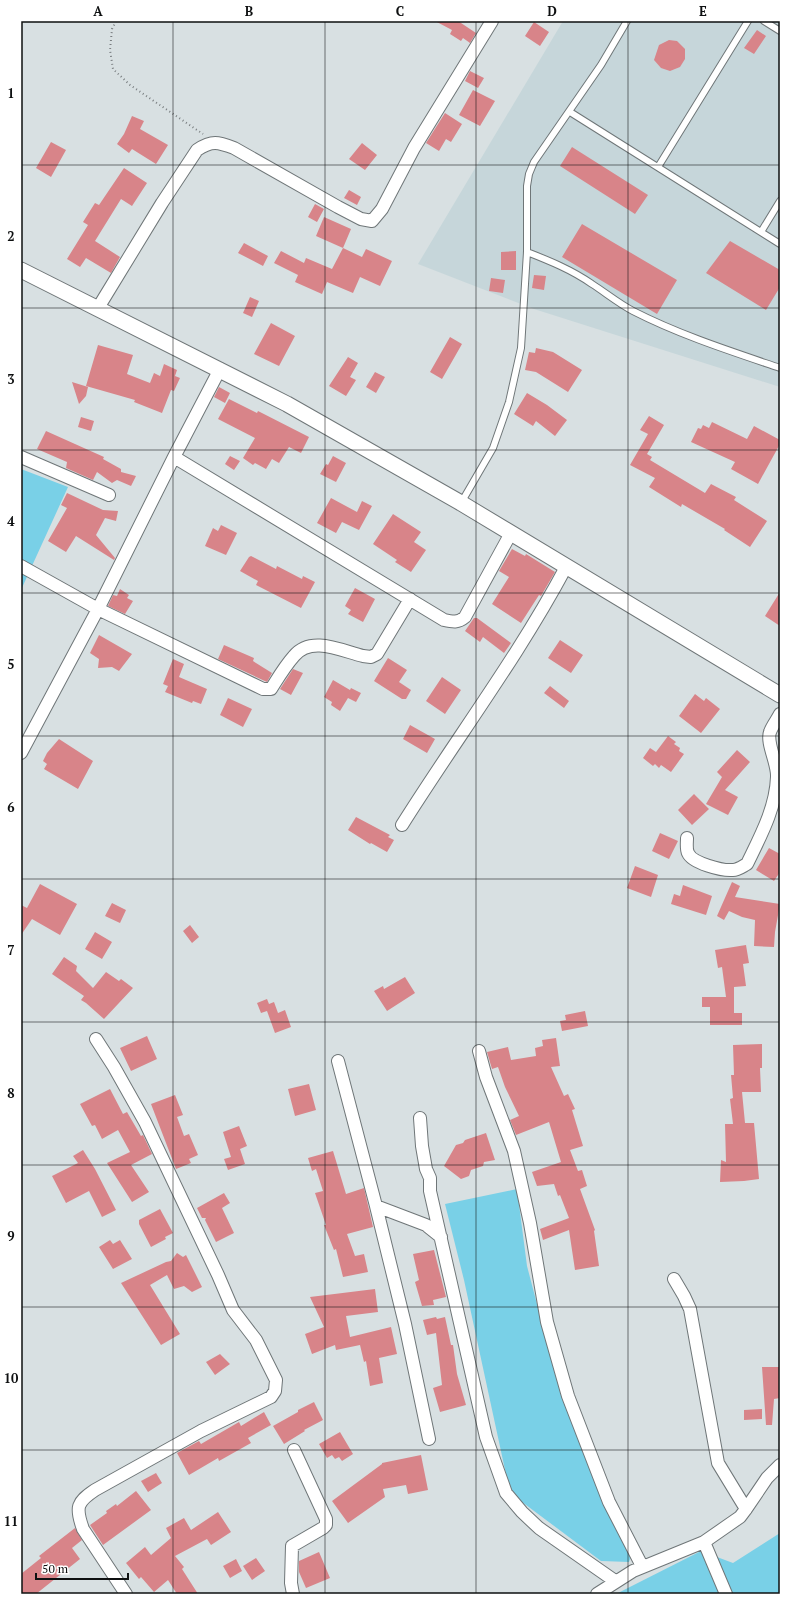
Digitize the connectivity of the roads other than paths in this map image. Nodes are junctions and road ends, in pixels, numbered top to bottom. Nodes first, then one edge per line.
1 (492, 21) edge
2 (627, 21) edge
3 (748, 21) edge
4 (764, 21) edge
5 (780, 31) edge
6 (570, 112) junction
7 (658, 167) junction
8 (780, 201) edge
9 (761, 232) junction
10 (780, 244) edge
11 (527, 252) junction
12 (21, 270) edge
13 (98, 308) junction
14 (780, 368) edge
15 (220, 369) junction
16 (21, 457) edge
17 (174, 457) junction
18 (109, 495) dead end
19 (461, 503) junction
20 (511, 533) junction
21 (21, 566) edge
22 (566, 566) junction
23 (410, 599) junction
24 (98, 609) junction
25 (780, 695) edge
26 (780, 714) edge
27 (21, 754) edge
28 (402, 825) dead end
29 (687, 838) dead end
30 (96, 1039) dead end
31 (479, 1051) dead end
32 (338, 1061) dead end
33 (420, 1118) dead end
34 (376, 1206) junction
35 (441, 1237) junction
36 (674, 1280) dead end
37 (429, 1439) dead end
38 (294, 1450) dead end
39 (780, 1465) edge
40 (746, 1509) junction
41 (704, 1542) junction
42 (642, 1566) junction
43 (615, 1581) junction
44 (126, 1594) edge
45 (293, 1594) edge
46 (597, 1594) edge
47 (726, 1594) edge

1 - 13 street
2 - 6 lane
3 - 7 lane
4 - 5 lane
6 - 7 lane
6 - 11 lane
7 - 9 lane
8 - 9 lane
9 - 10 lane
11 - 14 lane
11 - 19 lane
12 - 13 street
13 - 15 street
15 - 17 street
15 - 19 street
16 - 18 street
17 - 23 street
17 - 24 street
19 - 20 street
20 - 22 street
20 - 23 street
21 - 24 street
22 - 25 street
22 - 28 street
23 - 24 street
24 - 27 street
26 - 29 street
30 - 44 street
31 - 42 street
32 - 34 street
33 - 35 street
34 - 35 street
34 - 37 street
35 - 43 street
36 - 40 street
38 - 45 street
39 - 40 street
40 - 41 street
41 - 42 street
41 - 47 street
42 - 43 street
43 - 46 street

